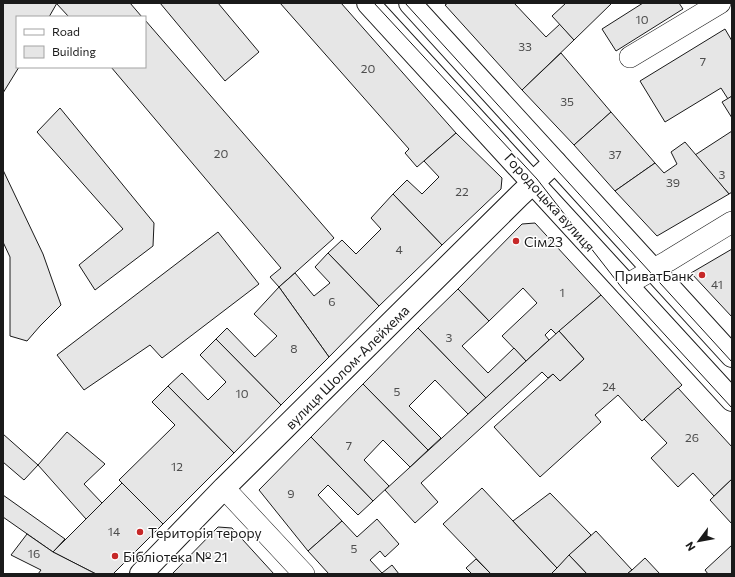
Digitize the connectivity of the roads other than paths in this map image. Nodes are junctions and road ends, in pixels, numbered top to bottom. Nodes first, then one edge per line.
1 (368, 3) edge
2 (410, 3) edge
3 (720, 3) edge
4 (730, 3) edge
5 (732, 7) edge
6 (630, 57) dead end
7 (555, 162) junction
8 (533, 183) junction
9 (732, 222) edge
10 (653, 270) junction
11 (626, 285) junction
12 (732, 356) edge
13 (732, 400) edge
14 (224, 488) junction
15 (140, 574) edge
16 (304, 574) edge

1 - 8 main road, Городоцька вулиця
2 - 7 main road
3 - 6 street
4 - 5 street
7 - 8 main road, вулиця Шолом-Алейхема
7 - 10 main road
8 - 11 main road, Городоцька вулиця
8 - 14 main road, вулиця Шолом-Алейхема
9 - 10 street
10 - 11 street
10 - 12 main road
11 - 13 main road, Городоцька вулиця
14 - 15 main road, вулиця Шолом-Алейхема
14 - 16 street

